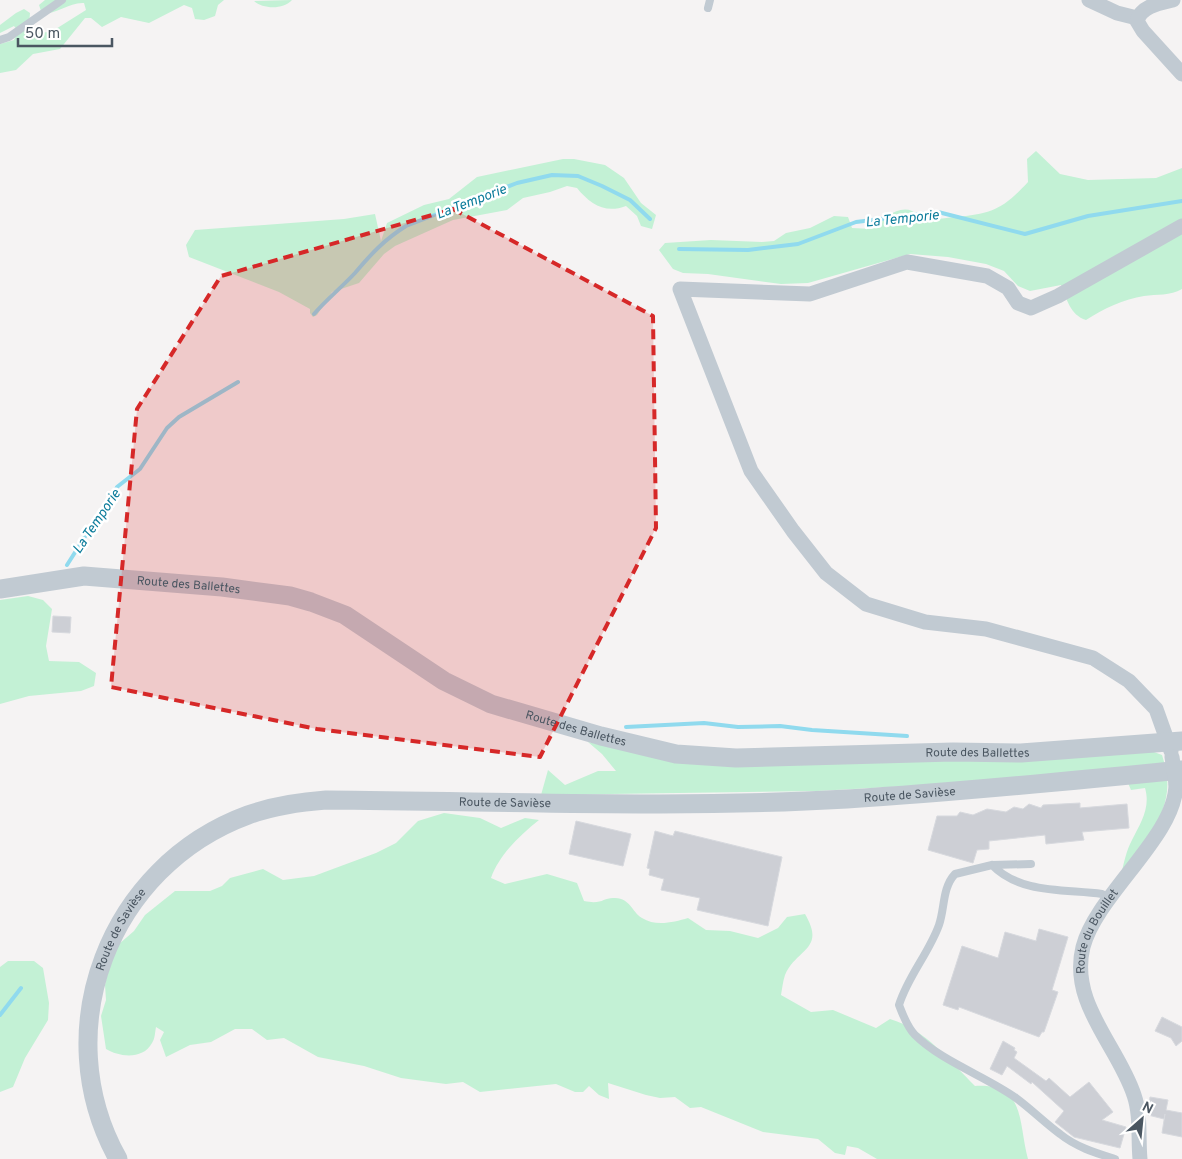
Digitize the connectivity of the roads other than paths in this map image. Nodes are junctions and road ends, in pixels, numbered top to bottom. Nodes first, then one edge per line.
1 (62, 0) edge
2 (1089, 0) edge
3 (1173, 0) edge
4 (1137, 18) junction
5 (0, 40) edge
6 (1182, 74) edge
7 (1182, 226) edge
8 (0, 589) edge
9 (1176, 759) edge
10 (1178, 802) edge
11 (1031, 864) dead end
12 (992, 865) junction
13 (1111, 898) junction
14 (118, 1159) edge
15 (1115, 1159) edge
16 (1140, 1159) edge

1 - 5 lane
2 - 4 street
3 - 4 street
4 - 6 street
7 - 9 street
8 - 9 street, Route des Ballettes
9 - 10 street
9 - 14 street, Route de Savièse
10 - 13 street, Route du Bouillet
11 - 12 lane
12 - 13 lane
12 - 15 lane
13 - 16 street, Route du Bouillet

